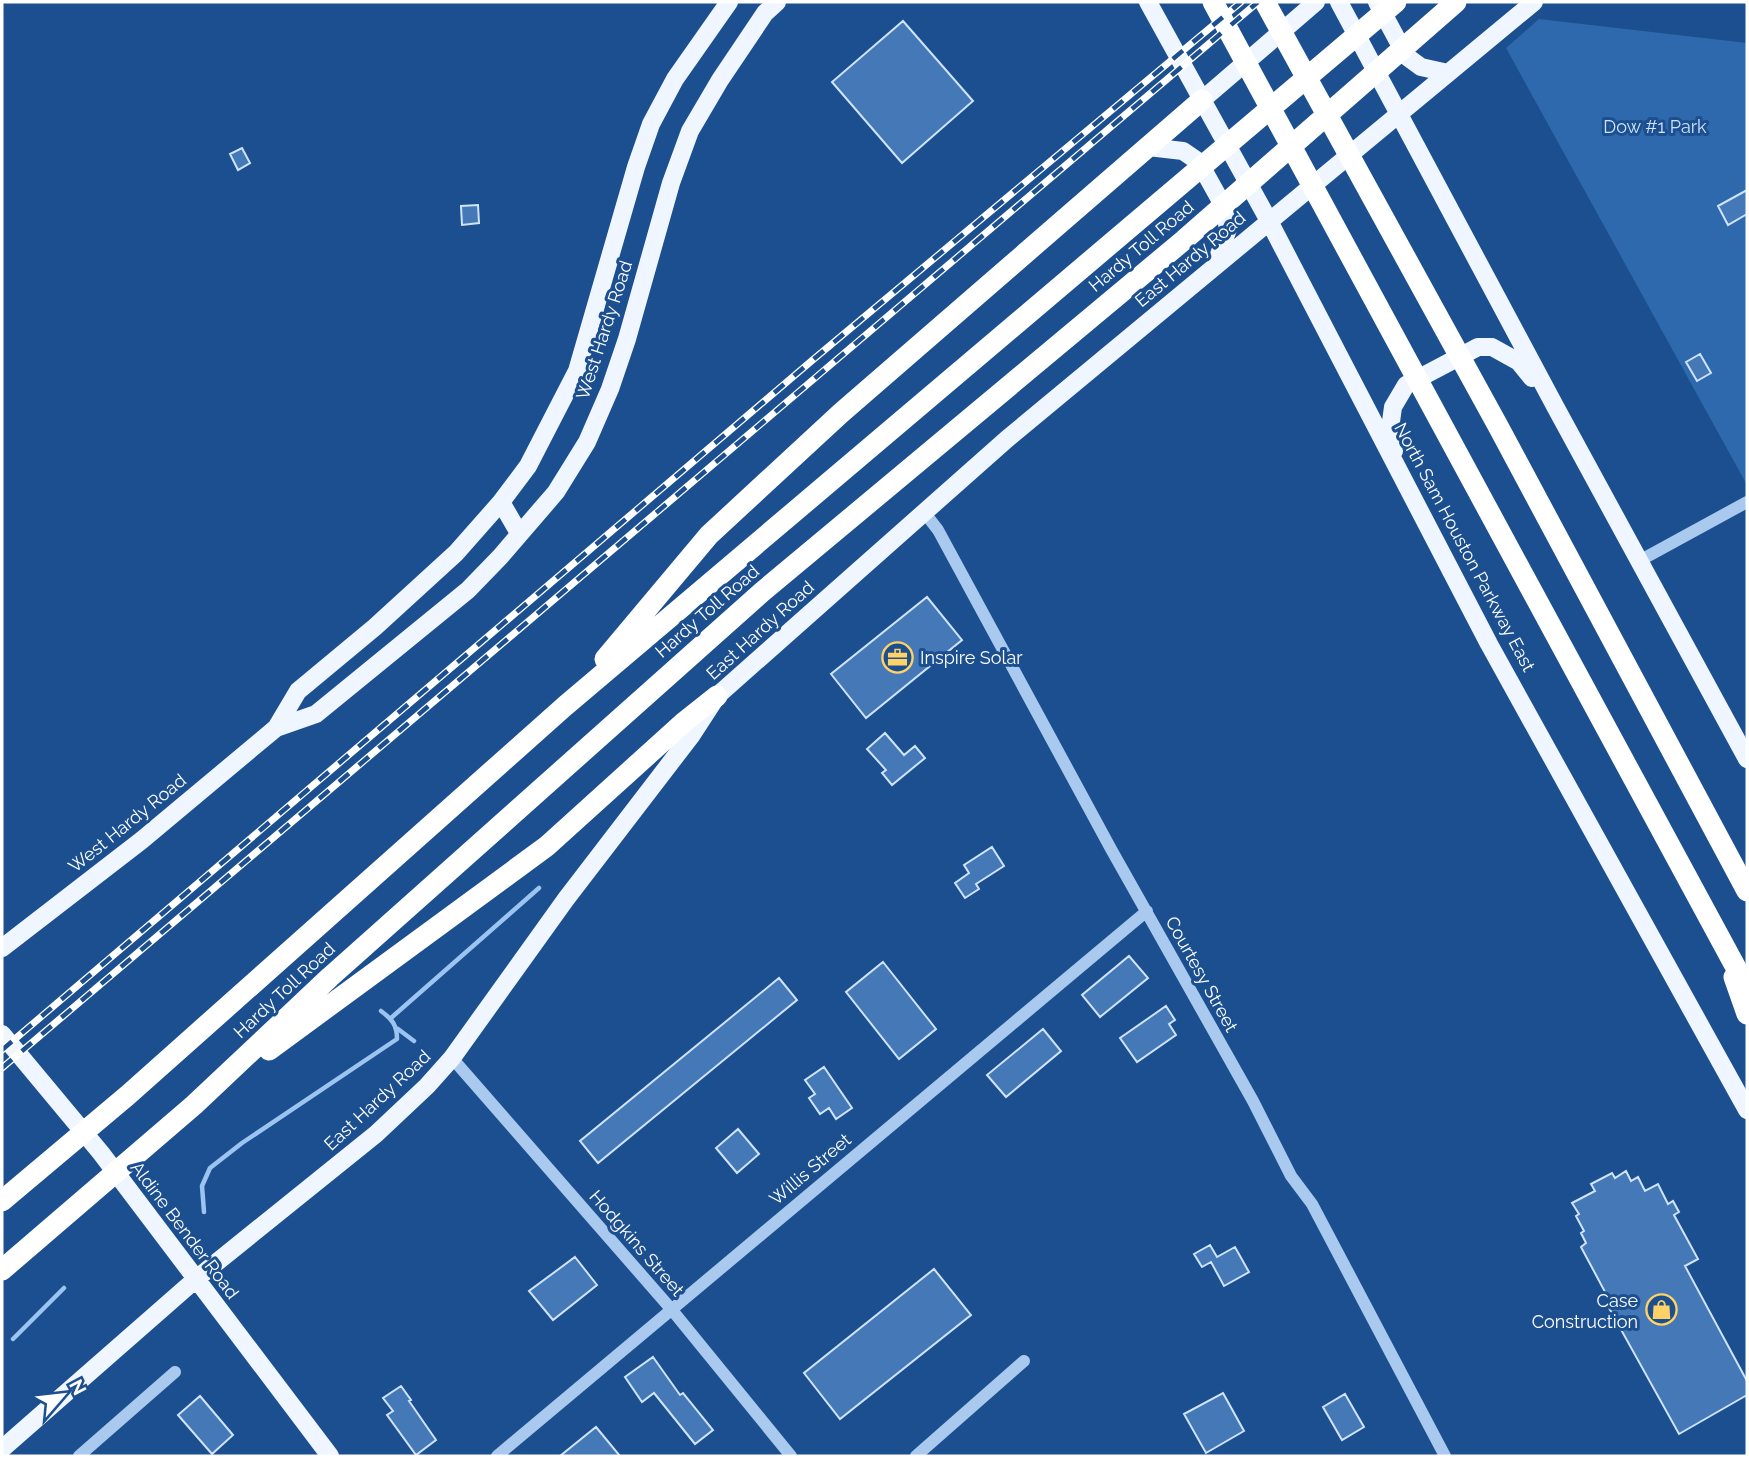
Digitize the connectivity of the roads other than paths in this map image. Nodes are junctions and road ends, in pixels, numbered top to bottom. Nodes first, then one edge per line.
1 (729, 2) edge
2 (1148, 2) edge
3 (1213, 2) edge
4 (1265, 2) edge
5 (1316, 2) edge
6 (1339, 2) edge
7 (1377, 2) edge
8 (1396, 2) edge
9 (1456, 2) edge
10 (1534, 2) edge
11 (766, 6) edge
12 (1448, 73) junction
13 (1202, 100) junction
14 (1399, 114) junction
15 (1149, 147) junction
16 (1269, 221) junction
17 (1215, 266) junction
18 (1556, 408) junction
19 (1397, 467) junction
20 (501, 502) junction
21 (1747, 502) edge
22 (924, 512) junction
23 (519, 533) junction
24 (1639, 561) junction
25 (717, 696) junction
26 (565, 706) junction
27 (276, 728) junction
28 (1747, 759) edge
29 (1747, 891) edge
30 (1147, 911) junction
31 (1721, 939) junction
32 (2, 948) edge
33 (1747, 988) edge
34 (1747, 1014) edge
35 (2, 1034) edge
36 (452, 1058) junction
37 (194, 1105) junction
38 (1747, 1110) edge
39 (2, 1201) edge
40 (2, 1270) edge
41 (197, 1279) junction
42 (672, 1310) junction
43 (1024, 1361) dead end
44 (175, 1372) dead end
45 (2, 1449) edge
46 (79, 1456) edge
47 (330, 1456) edge
48 (497, 1456) edge
49 (791, 1456) edge
50 (916, 1456) edge
51 (1445, 1456) edge

1 - 20 main road, West Hardy Road
2 - 13 main road, North Sam Houston Parkway East
3 - 31 highway, North Sam Houston Parkway East
4 - 29 highway
5 - 13 main road
6 - 14 main road
7 - 12 main road
8 - 26 highway, Hardy Toll Road
9 - 37 highway, Hardy Toll Road
10 - 12 main road, East Hardy Road
11 - 23 main road, West Hardy Road
12 - 14 main road, East Hardy Road
13 - 15 highway
13 - 16 main road, North Sam Houston Parkway East
14 - 16 main road, East Hardy Road
14 - 18 main road
15 - 17 main road
15 - 26 highway
16 - 17 main road, East Hardy Road
16 - 19 main road, North Sam Houston Parkway East
17 - 22 main road, East Hardy Road
18 - 19 main road
18 - 24 main road
19 - 38 main road, North Sam Houston Parkway East
20 - 23 main road
20 - 27 main road, West Hardy Road
21 - 24 street
22 - 25 main road, East Hardy Road
22 - 30 street, Courtesy Street
23 - 27 main road, West Hardy Road
24 - 28 main road
25 - 36 main road, East Hardy Road
25 - 37 highway
26 - 39 highway, Hardy Toll Road
27 - 32 main road, West Hardy Road
30 - 42 street, Willis Street
30 - 51 street, Courtesy Street
31 - 33 highway, North Sam Houston Parkway East
31 - 34 highway
35 - 41 main road, Aldine Bender Road
36 - 41 main road, East Hardy Road
36 - 42 street, Hodgkins Street
37 - 40 highway, Hardy Toll Road
41 - 45 main road, East Hardy Road
41 - 47 main road, Aldine Bender Road
42 - 48 street, Willis Street
42 - 49 street, Hodgkins Street
43 - 50 street
44 - 46 street

